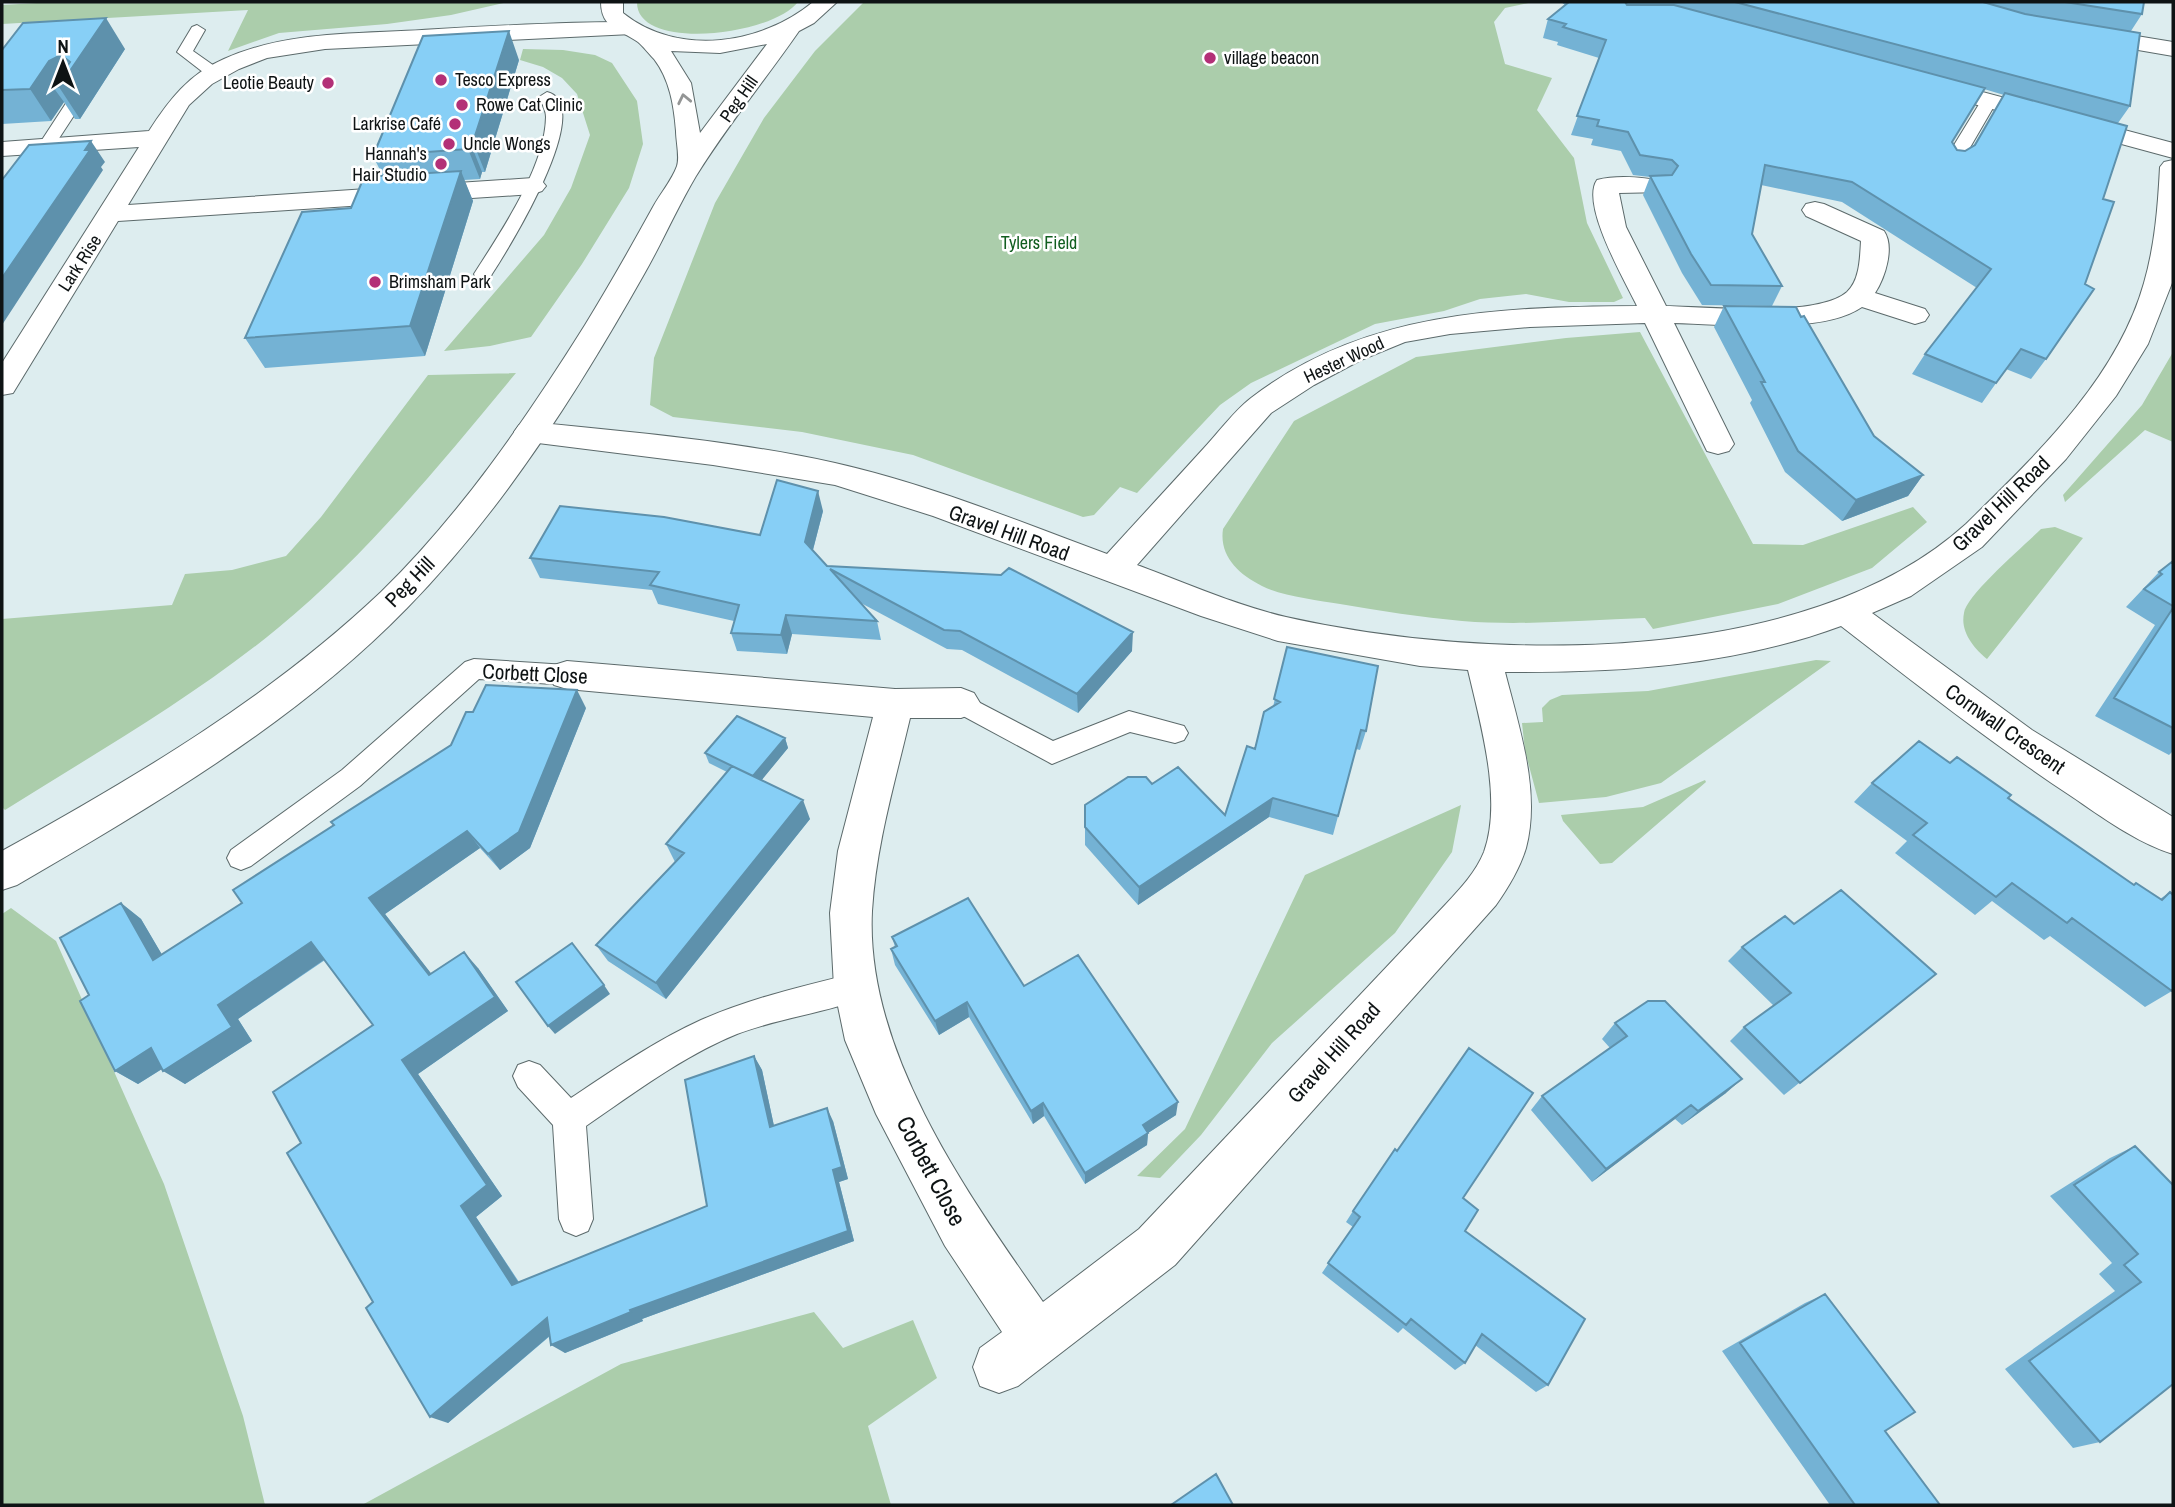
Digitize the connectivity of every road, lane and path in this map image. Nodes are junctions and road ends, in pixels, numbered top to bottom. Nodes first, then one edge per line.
1 (612, 2) edge
2 (826, 2) edge
3 (556, 9) dead end
4 (624, 29) junction
5 (197, 30) dead end
6 (788, 31) junction
7 (2063, 31) edge
8 (473, 32) junction
9 (648, 40) junction
10 (2173, 49) edge
11 (214, 73) junction
12 (1909, 79) edge
13 (80, 94) edge
14 (547, 97) dead end
15 (1989, 101) junction
16 (156, 138) junction
17 (46, 146) junction
18 (2, 149) edge
19 (2173, 151) edge
20 (1952, 163) edge
21 (690, 166) junction
22 (2173, 167) edge
23 (533, 186) junction
24 (1655, 187) edge
25 (1815, 210) dead end
26 (111, 214) junction
27 (483, 274) dead end
28 (1860, 297) junction
29 (1654, 315) junction
30 (1915, 315) dead end
31 (2160, 320) edge
32 (2, 386) edge
33 (530, 432) junction
34 (1718, 444) dead end
35 (1112, 570) junction
36 (1844, 610) junction
37 (1483, 658) junction
38 (567, 675) joint
39 (961, 703) joint
40 (894, 704) junction
41 (1175, 733) dead end
42 (2173, 837) edge
43 (241, 858) dead end
44 (2, 872) edge
45 (856, 987) junction
46 (529, 1076) dead end
47 (569, 1118) junction
48 (576, 1219) dead end
49 (1038, 1339) junction
50 (999, 1367) dead end

1 - 4 street
2 - 6 street
3 - 8 street, Lark Rise
4 - 8 street, Lark Rise
4 - 9 street
5 - 11 lane
6 - 9 street
6 - 21 street, Peg Hill
7 - 10 street
8 - 11 street, Lark Rise
21 -> 9 street, Peg Hill
11 - 16 street, Lark Rise
12 - 15 street
13 - 17 lane
14 - 23 lane
15 - 19 street
15 - 20 lane
16 - 17 street
16 - 26 street, Lark Rise
17 - 18 street
21 - 33 street, Peg Hill
22 - 31 street, Gravel Hill Road
23 - 26 street
23 - 27 lane
24 - 29 street
25 - 28 street
26 - 32 street, Lark Rise
28 - 29 street, Hester Wood
28 - 30 street
29 - 34 street
29 - 35 street, Hester Wood
31 - 36 street, Gravel Hill Road
33 - 35 street, Gravel Hill Road
33 - 44 street, Peg Hill
35 - 37 street, Gravel Hill Road
36 - 37 street, Gravel Hill Road
36 - 42 street, Cornwall Crescent
37 - 49 street, Gravel Hill Road
38 - 40 street, Corbett Close
38 - 43 lane, Corbett Close
39 - 40 street, Corbett Close
39 - 41 lane, Corbett Close
40 - 45 street, Corbett Close
45 - 47 lane
45 - 49 street, Corbett Close
46 - 47 lane
47 - 48 lane
49 - 50 street, Gravel Hill Road

